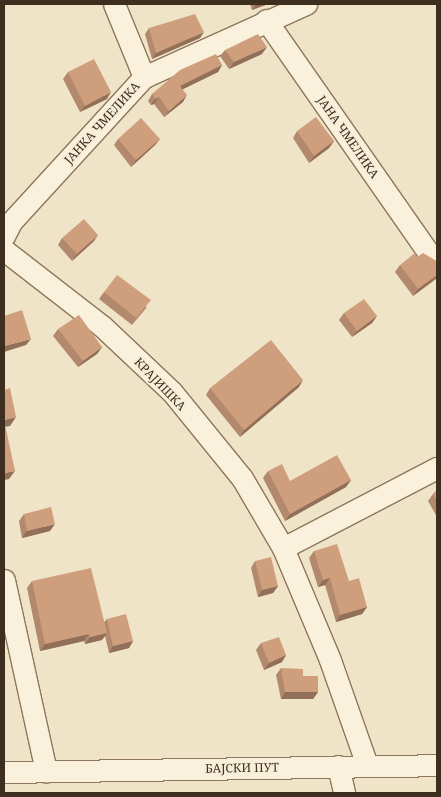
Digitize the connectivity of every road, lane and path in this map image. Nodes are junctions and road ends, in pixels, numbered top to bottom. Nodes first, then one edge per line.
1 (114, 4) edge
2 (306, 4) edge
3 (266, 20) junction
4 (144, 77) junction
5 (4, 236) edge
6 (4, 250) edge
7 (429, 254) edge
8 (437, 468) edge
9 (283, 548) junction
10 (4, 580) edge
11 (367, 765) junction
12 (437, 765) edge
13 (338, 766) junction
14 (46, 771) junction
15 (4, 772) edge
16 (344, 793) edge

1 - 4 street
2 - 3 street, ЈАНКА ЧМЕЛИКА
3 - 4 street, ЈАНКА ЧМЕЛИКА
3 - 7 street, ЈАНА ЧМЕЛИКА
4 - 5 street, ЈАНКА ЧМЕЛИКА
6 - 9 street, КРАЈИШКА
8 - 9 street
9 - 11 street, КРАЈИШКА
10 - 14 street
11 - 12 street, БАЈСКИ ПУТ
11 - 13 street, БАЈСКИ ПУТ
13 - 14 street, БАЈСКИ ПУТ
13 - 16 street
14 - 15 street, БАЈСКИ ПУТ

